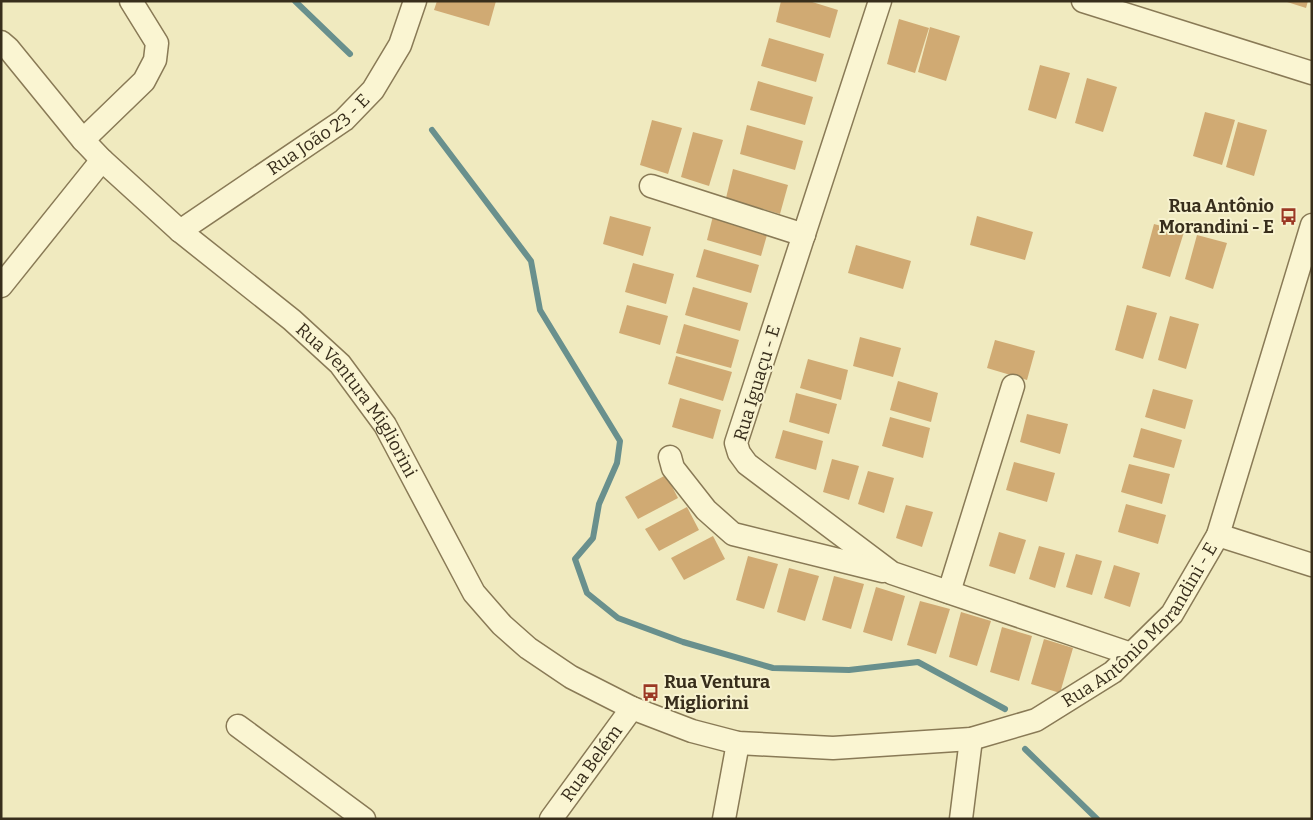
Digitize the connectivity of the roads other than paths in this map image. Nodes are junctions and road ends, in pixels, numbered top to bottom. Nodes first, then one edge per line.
1 (131, 1) edge
2 (416, 1) edge
3 (880, 1) edge
4 (1083, 1) edge
5 (1, 42) edge
6 (1312, 73) edge
7 (83, 140) junction
8 (102, 160) junction
9 (651, 186) dead end
10 (1312, 225) edge
11 (180, 231) junction
12 (804, 235) junction
13 (3, 281) edge
14 (1012, 386) dead end
15 (670, 457) dead end
16 (1218, 535) junction
17 (1312, 565) edge
18 (892, 573) junction
19 (949, 592) junction
20 (1131, 654) junction
21 (632, 708) junction
22 (238, 726) dead end
23 (971, 739) junction
24 (738, 743) junction
25 (364, 819) edge
26 (551, 819) edge
27 (724, 819) edge
28 (961, 819) edge

1 - 7 street
2 - 11 street, Rua João 23 - E
3 - 12 street, Rua Iguaçu - E
4 - 6 street
5 - 7 street, Rua Ventura Migliorini
7 - 8 street, Rua Ventura Migliorini
8 - 11 street, Rua Ventura Migliorini
8 - 13 street
9 - 12 street
10 - 16 street, Rua Antônio Morandini - E
11 - 21 street, Rua Ventura Migliorini
12 - 18 street, Rua Iguaçu - E
14 - 19 street
15 - 18 street
16 - 17 street
16 - 20 street, Rua Antônio Morandini - E
18 - 19 street, Rua Iguaçu - E
19 - 20 street, Rua Iguaçu - E
20 - 23 street, Rua Antônio Morandini - E
21 - 24 street, Rua Ventura Migliorini
21 - 26 street, Rua Belém
22 - 25 street
23 - 24 street, Rua Antônio Morandini - E
23 - 28 street
24 - 27 street

